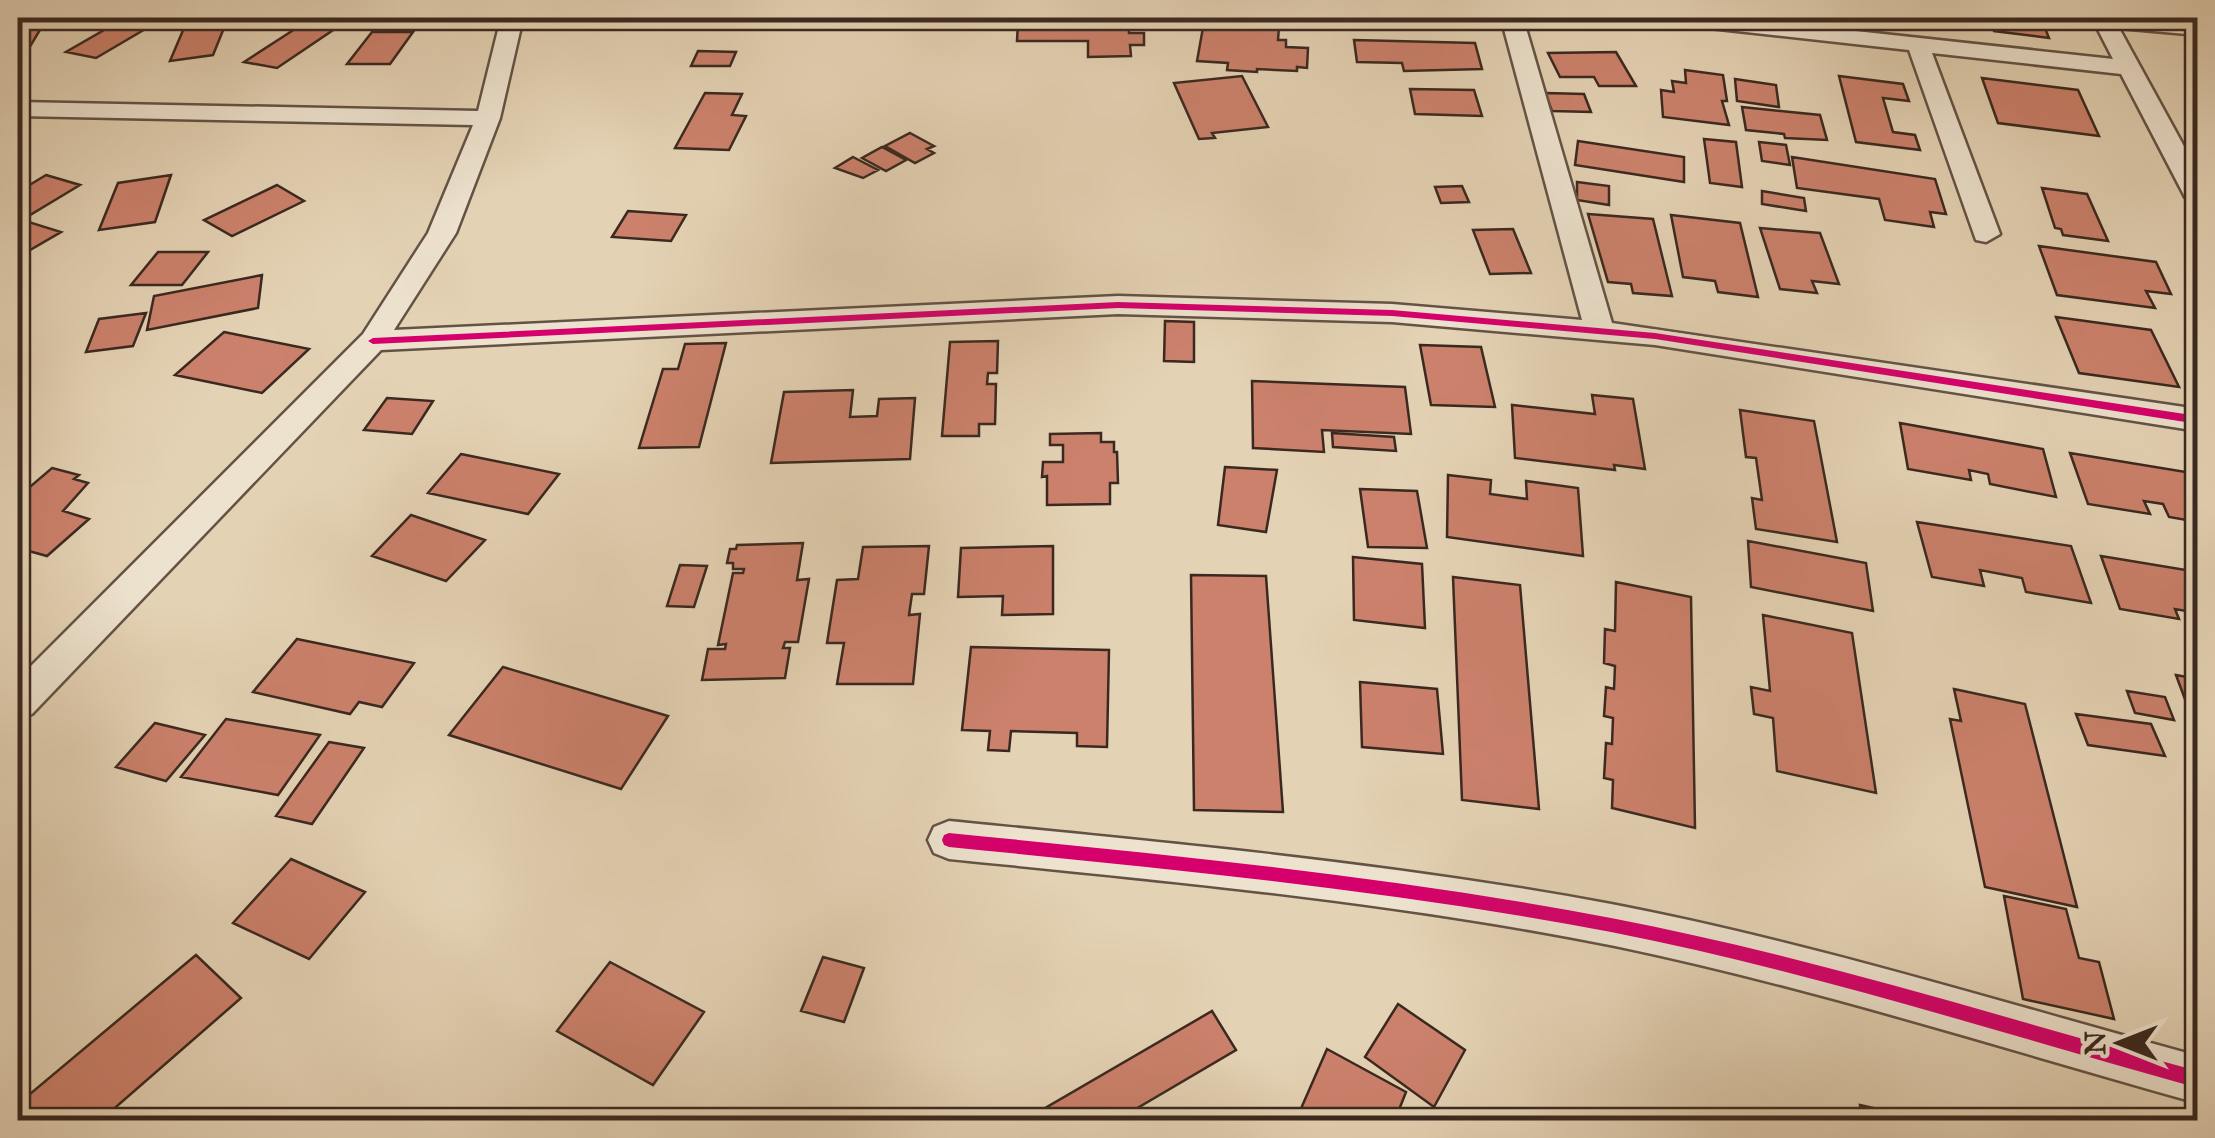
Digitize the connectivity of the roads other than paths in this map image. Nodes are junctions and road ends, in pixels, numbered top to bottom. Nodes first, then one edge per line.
1 (512, 18) edge
2 (1512, 18) edge
3 (1682, 18) edge
4 (2104, 19) edge
5 (2198, 28) edge
6 (1918, 44) junction
7 (2130, 68) junction
8 (18, 109) edge
9 (488, 118) junction
10 (2198, 198) edge
11 (1986, 234) dead end
12 (1600, 331) junction
13 (373, 341) junction
14 (2198, 420) edge
15 (21, 697) edge
16 (949, 840) dead end
17 (2198, 1080) edge

1 - 9 street
2 - 12 street
3 - 6 street
4 - 5 street
4 - 7 street
6 - 7 street
6 - 11 street
7 - 10 street
8 - 9 street
9 - 13 street
12 - 13 street
12 - 14 street
13 - 15 street
16 - 17 street

